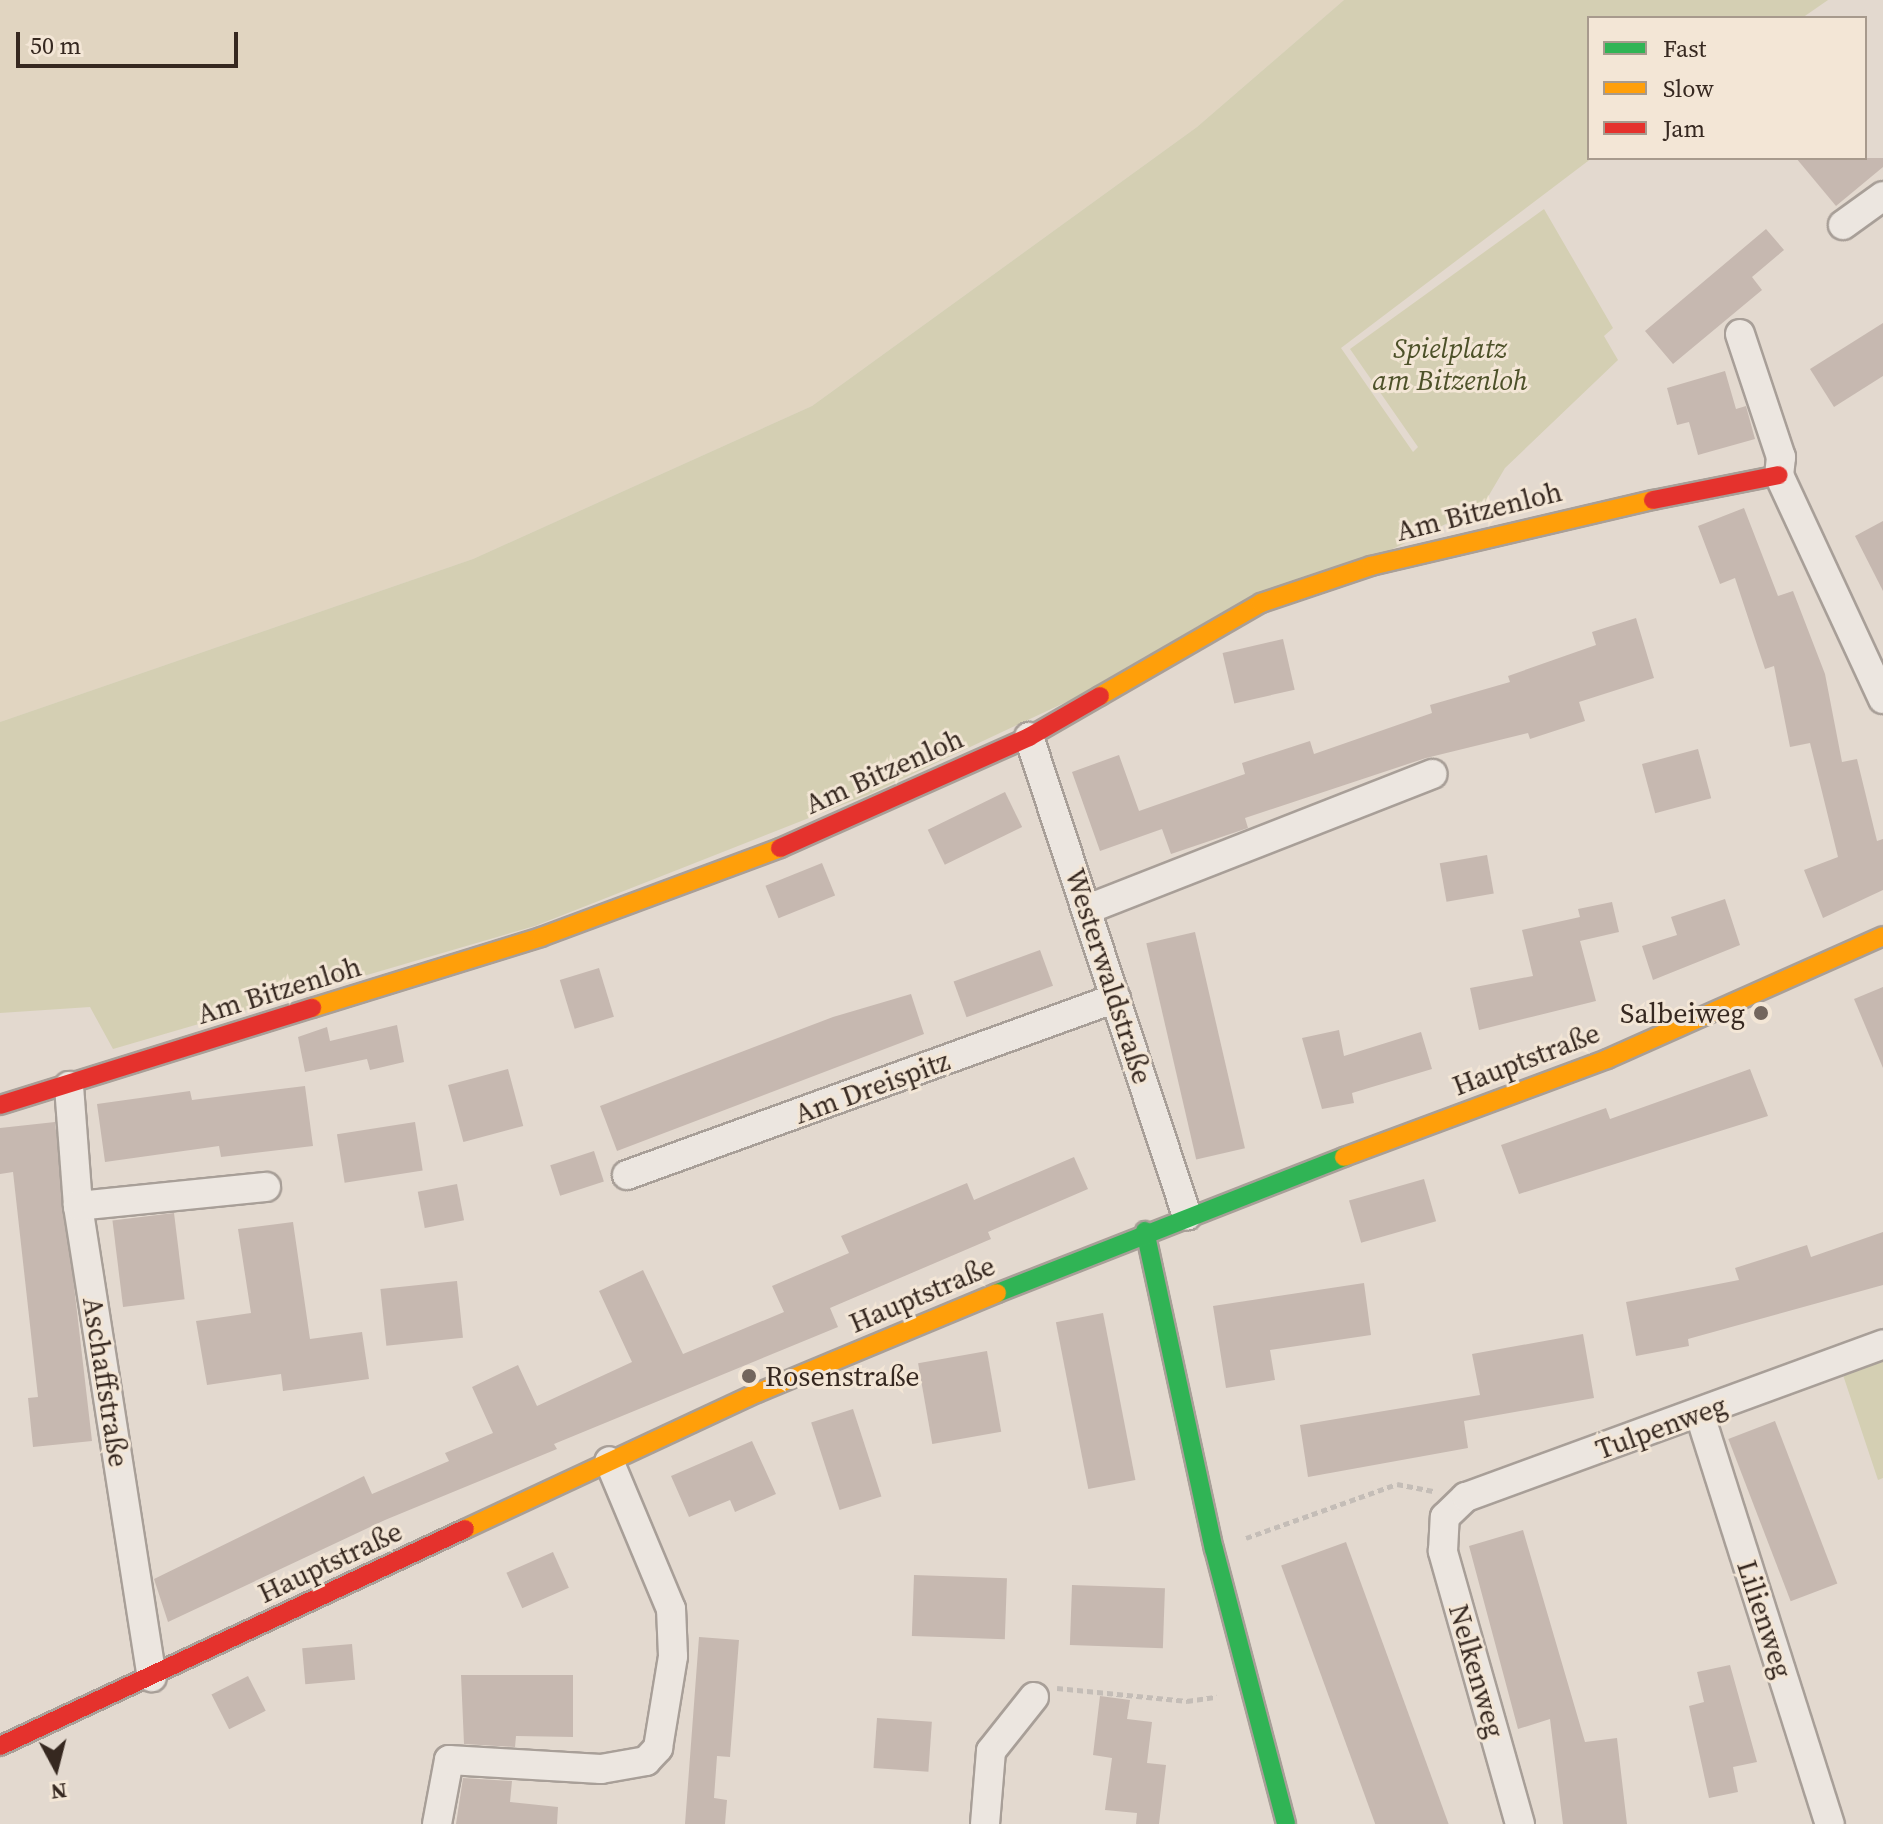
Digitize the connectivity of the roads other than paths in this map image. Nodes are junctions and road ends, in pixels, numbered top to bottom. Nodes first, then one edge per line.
1 (1883, 196) edge
2 (1843, 225) dead end
3 (1740, 334) dead end
4 (1779, 475) junction
5 (1874, 648) edge
6 (1883, 699) edge
7 (1029, 737) junction
8 (1432, 774) dead end
9 (1088, 909) junction
10 (1883, 936) edge
11 (1116, 998) junction
12 (69, 1086) junction
13 (0, 1105) edge
14 (627, 1175) dead end
15 (266, 1187) dead end
16 (78, 1206) junction
17 (1187, 1216) junction
18 (1145, 1231) junction
19 (1883, 1344) edge
20 (1700, 1415) junction
21 (609, 1461) junction
22 (1445, 1517) joint
23 (152, 1677) junction
24 (1034, 1697) road end
25 (0, 1746) edge
26 (437, 1824) edge
27 (985, 1824) edge
28 (1286, 1824) edge
29 (1520, 1824) edge
30 (1830, 1824) edge

1 - 2 street
3 - 4 street
4 - 5 street
4 - 7 street, Am Bitzenloh
5 - 6 street
7 - 9 street, Westerwaldstraße
7 - 12 street, Am Bitzenloh
8 - 9 street
9 - 11 street, Westerwaldstraße
10 - 17 street, Hauptstraße
11 - 14 street, Am Dreispitz
11 - 17 street, Westerwaldstraße
12 - 13 street, Am Bitzenloh
12 - 16 street, Aschaffstraße
15 - 16 street
16 - 23 street, Aschaffstraße
17 - 18 street, Hauptstraße
18 - 21 street, Hauptstraße
18 - 28 street
19 - 20 street, Tulpenweg
20 - 22 street, Tulpenweg
20 - 30 street, Lilienweg
21 - 23 street, Hauptstraße
21 - 26 street
22 - 29 street, Nelkenweg
23 - 25 street, Hauptstraße
24 - 27 street

